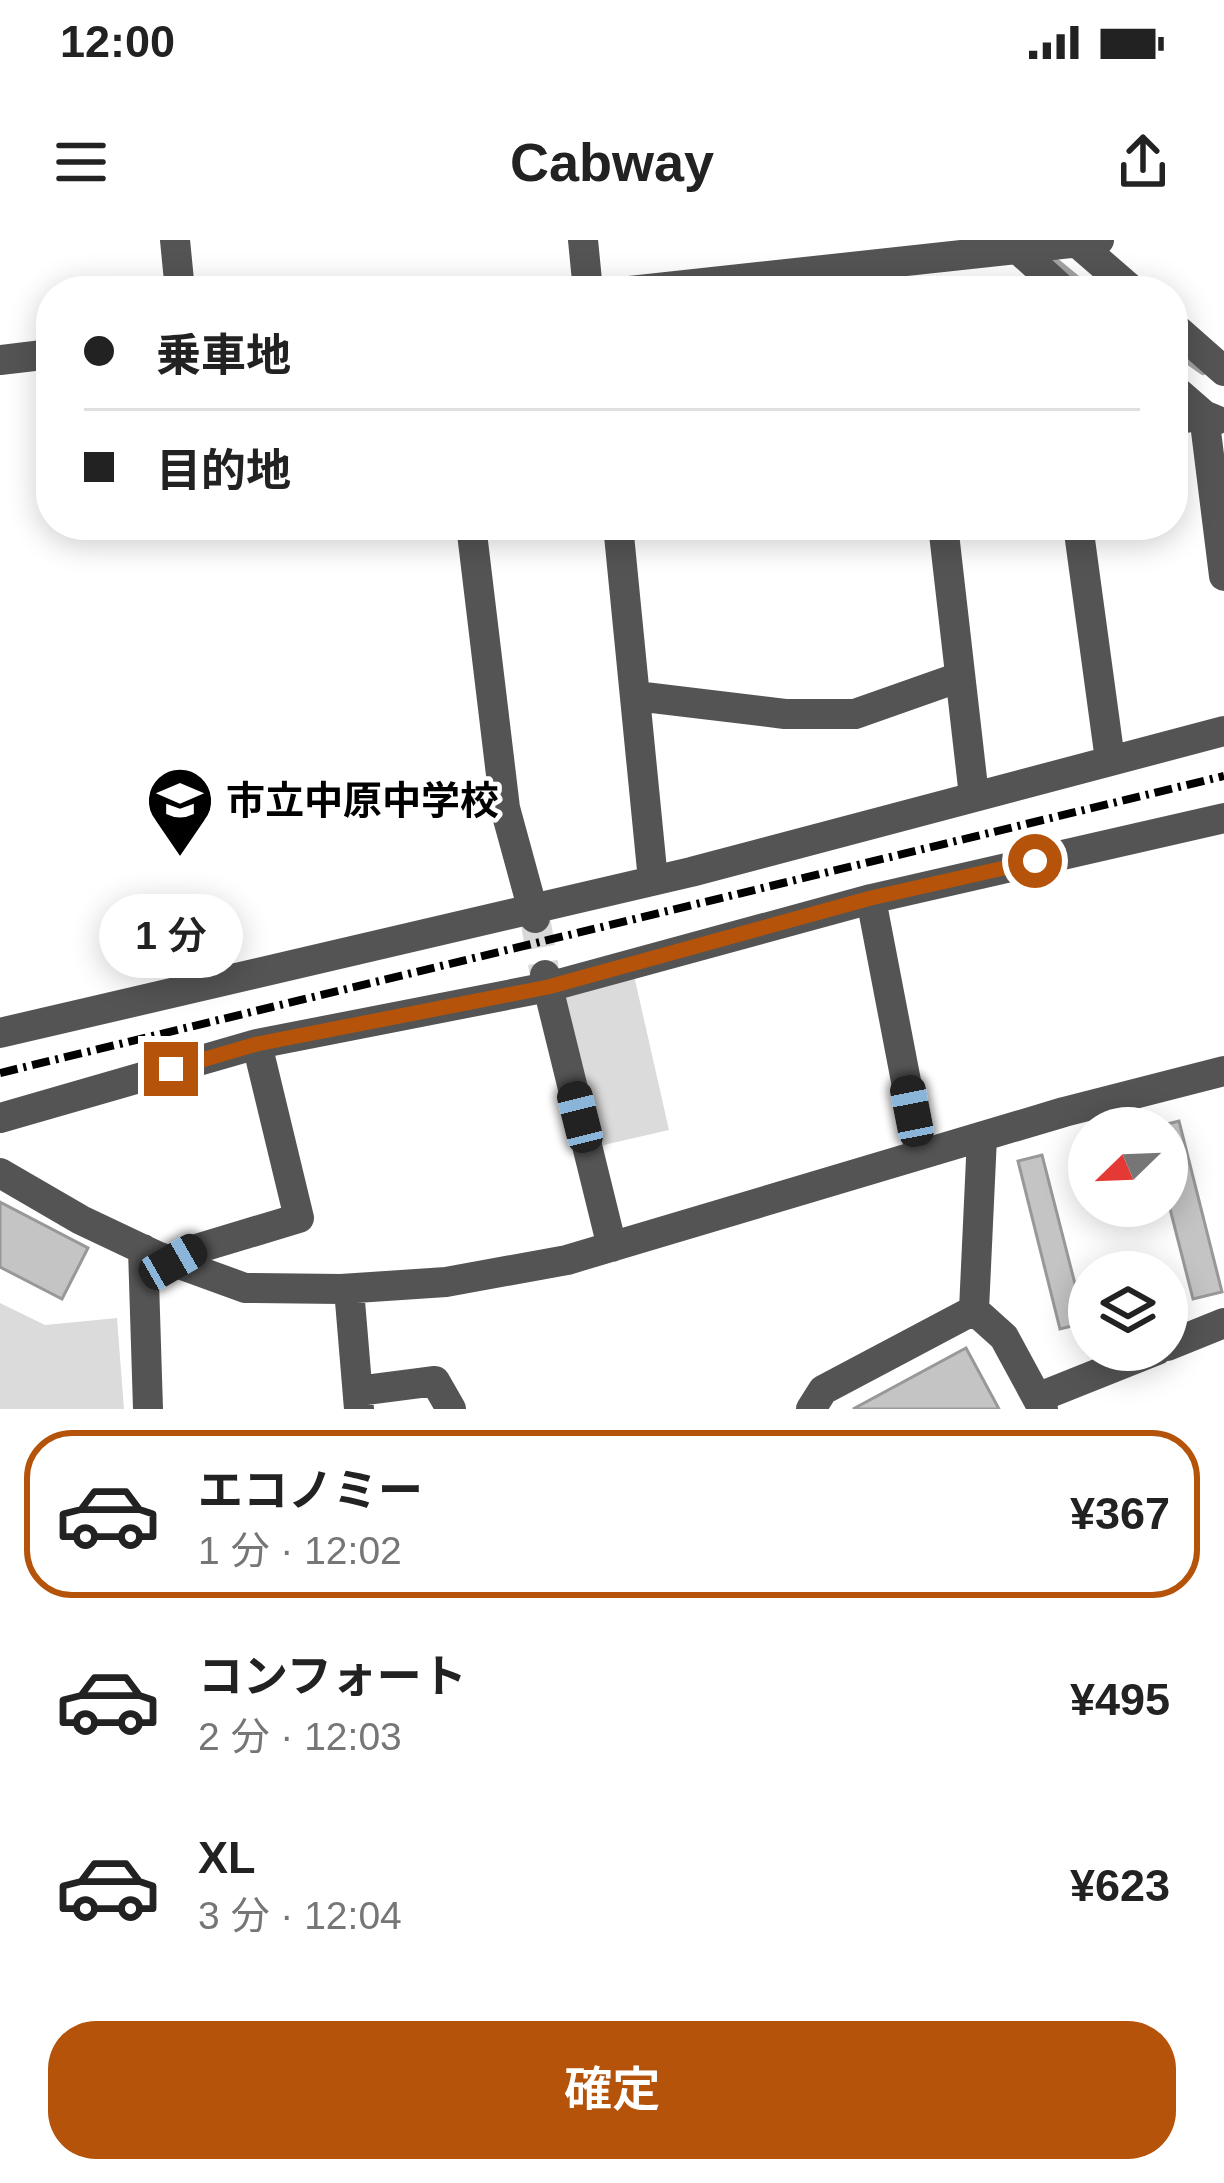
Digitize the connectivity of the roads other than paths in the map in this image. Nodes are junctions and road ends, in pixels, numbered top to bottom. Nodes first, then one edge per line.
1 (175, 240) edge
2 (583, 240) edge
3 (1078, 242) edge
4 (1013, 245) edge
5 (179, 276) edge
6 (587, 276) edge
7 (755, 276) edge
8 (1047, 276) edge
9 (1116, 276) edge
10 (1188, 339) edge
11 (36, 356) edge
12 (0, 360) edge
13 (1224, 370) edge
14 (1200, 420) edge
15 (473, 540) edge
16 (620, 540) edge
17 (945, 540) edge
18 (1080, 540) edge
19 (1224, 575) edge
20 (960, 677) junction
21 (636, 696) junction
22 (1224, 731) edge
23 (1110, 760) junction
24 (974, 796) junction
25 (1224, 818) edge
26 (653, 880) junction
27 (871, 898) junction
28 (533, 913) junction
29 (547, 981) junction
30 (0, 1033) edge
31 (257, 1044) junction
32 (1224, 1071) edge
33 (0, 1118) edge
34 (982, 1137) junction
35 (920, 1154) junction
36 (0, 1173) edge
37 (612, 1247) junction
38 (143, 1249) junction
39 (173, 1262) junction
40 (349, 1288) junction
41 (974, 1310) junction
42 (1224, 1323) edge
43 (1188, 1338) edge
44 (1111, 1371) edge
45 (396, 1398) edge
46 (358, 1400) edge
47 (1040, 1404) edge
48 (148, 1409) edge
49 (451, 1409) edge
50 (811, 1409) edge

1 - 5 street
2 - 6 street
3 - 4 street
3 - 9 street
4 - 7 street
4 - 8 street
10 - 13 street
11 - 12 street
14 - 19 street
15 - 28 street
16 - 21 street
17 - 20 street
18 - 23 street
20 - 21 street
20 - 24 street
21 - 26 street
22 - 23 street
23 - 24 street
24 - 26 street
25 - 27 street
26 - 28 street
27 - 29 street
27 - 35 street
28 - 30 street
29 - 31 street
29 - 37 street
31 - 33 street
31 - 39 street
32 - 34 street
34 - 35 street
34 - 41 street
35 - 37 street
36 - 38 street
37 - 40 street
38 - 39 street
38 - 48 street
39 - 40 street
40 - 46 street
41 - 47 street
41 - 50 street
42 - 43 street
44 - 47 street
45 - 46 street
45 - 49 street

